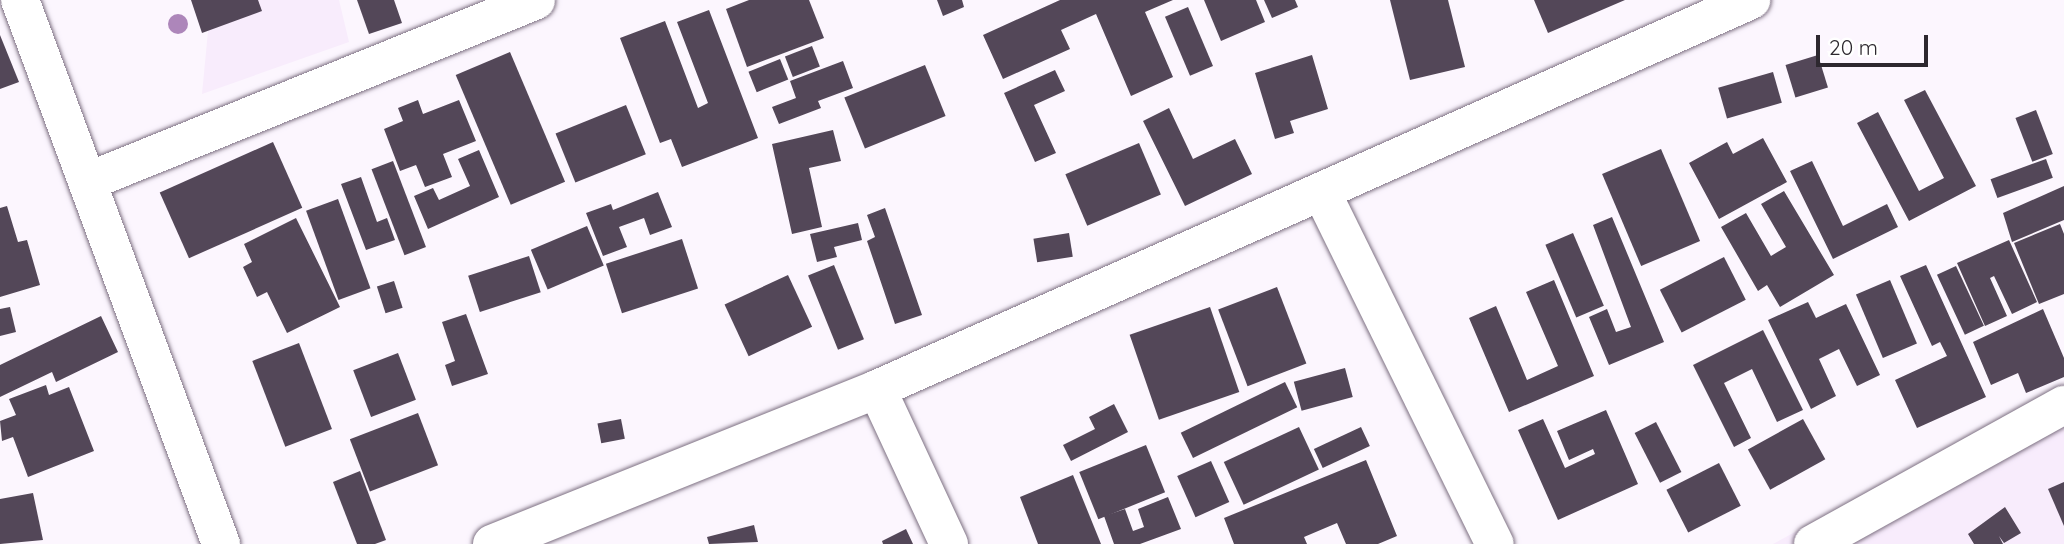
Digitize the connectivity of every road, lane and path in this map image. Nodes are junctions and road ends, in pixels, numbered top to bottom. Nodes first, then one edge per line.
1 (20, 0) edge
2 (536, 0) edge
3 (1751, 0) edge
4 (89, 181) junction
5 (1322, 193) junction
6 (877, 389) junction
7 (2064, 405) edge
8 (221, 544) edge
9 (492, 544) edge
10 (949, 544) edge
11 (1495, 544) edge
12 (1813, 544) edge

1 - 4 street
2 - 4 street
3 - 5 street
4 - 8 street
5 - 6 street
5 - 11 street
6 - 9 street
6 - 10 street
7 - 12 street

